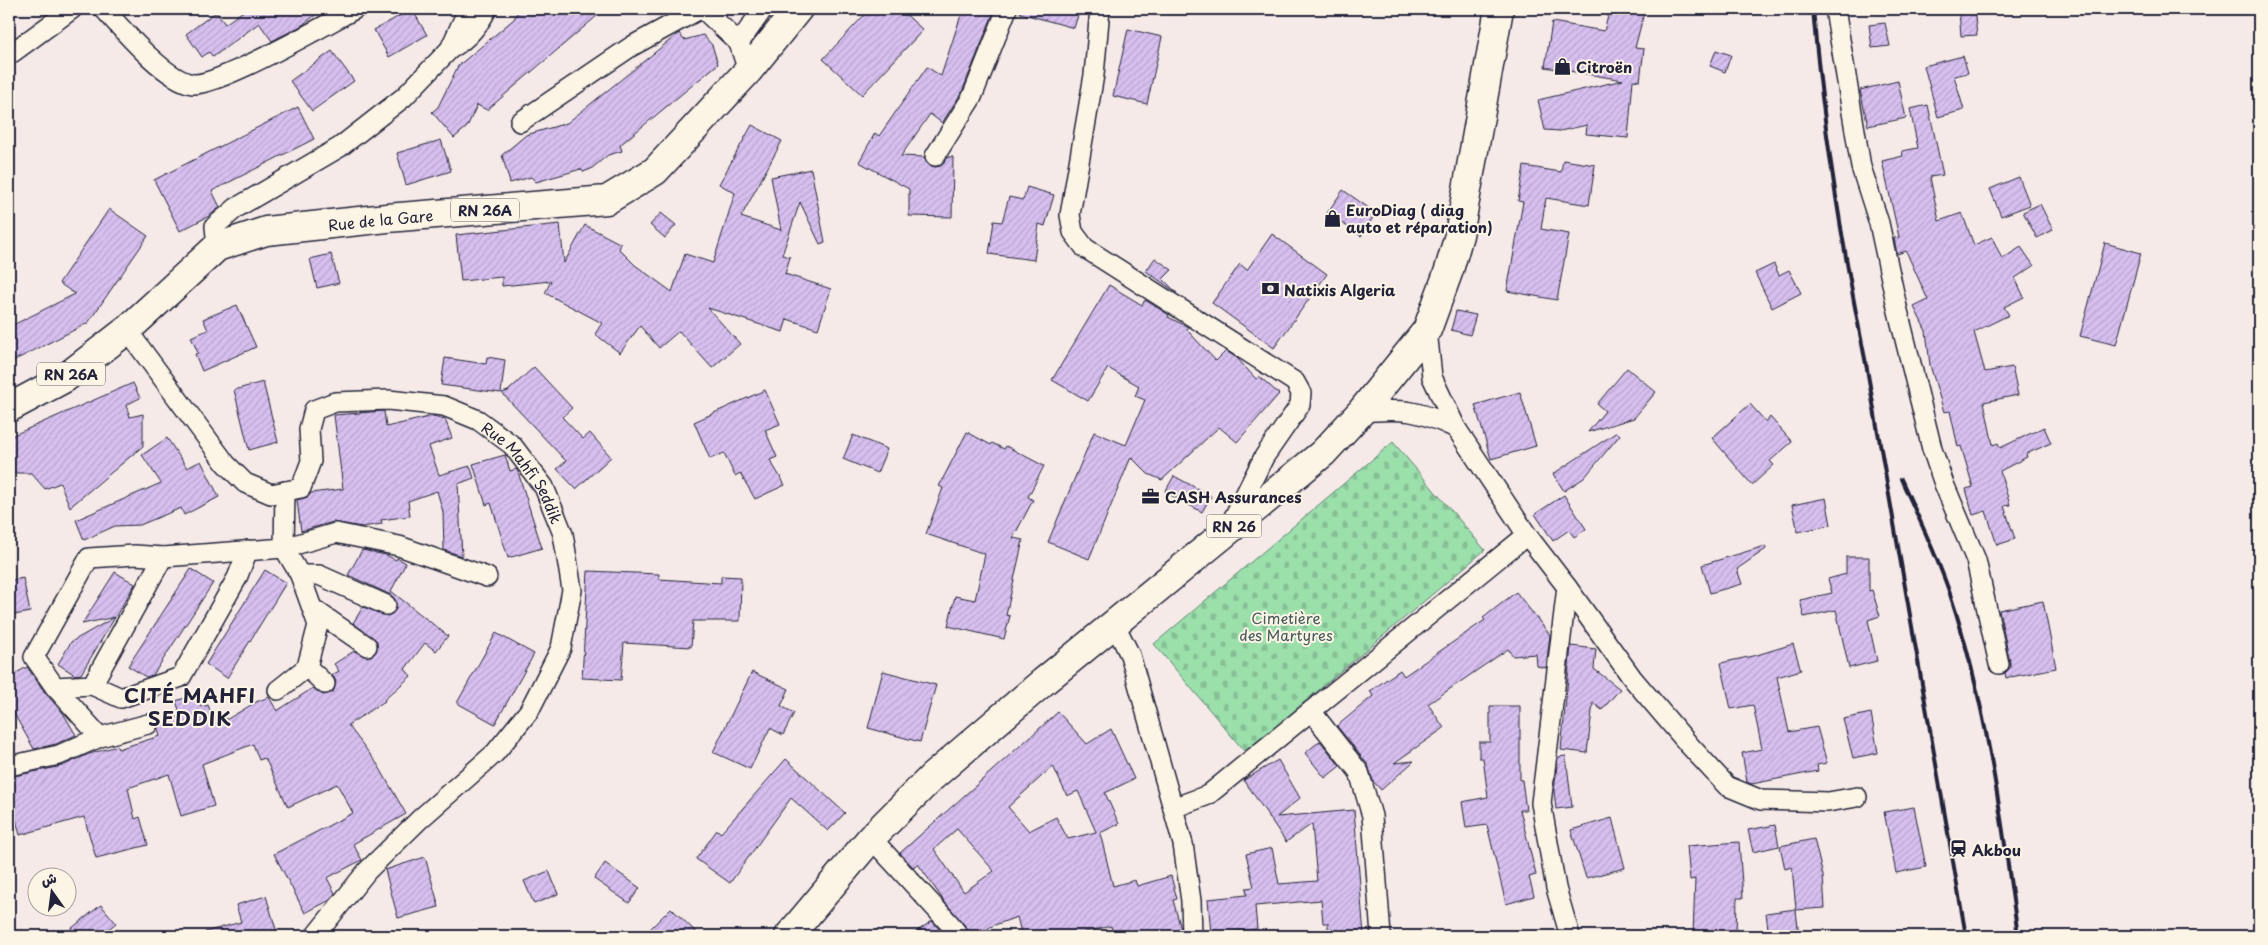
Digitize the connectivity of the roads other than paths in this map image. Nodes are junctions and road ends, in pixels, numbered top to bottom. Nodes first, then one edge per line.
1 (72, 9) edge
2 (104, 9) edge
3 (355, 9) edge
4 (466, 9) edge
5 (488, 9) edge
6 (701, 9) edge
7 (763, 9) edge
8 (798, 9) edge
9 (1008, 9) edge
10 (1100, 9) edge
11 (1498, 9) edge
12 (1835, 9) edge
13 (739, 43) junction
14 (450, 49) junction
15 (9, 55) edge
16 (748, 71) junction
17 (520, 122) dead end
18 (935, 156) dead end
19 (217, 247) junction
20 (127, 330) junction
21 (1427, 330) junction
22 (9, 408) edge
23 (1361, 412) junction
24 (1456, 428) junction
25 (285, 491) junction
26 (1225, 534) junction
27 (1527, 535) junction
28 (284, 548) junction
29 (248, 550) junction
30 (163, 558) junction
31 (300, 575) junction
32 (487, 577) dead end
33 (1567, 587) junction
34 (386, 605) dead end
35 (312, 608) junction
36 (1115, 625) junction
37 (367, 646) dead end
38 (1999, 664) dead end
39 (307, 667) junction
40 (92, 684) junction
41 (325, 684) dead end
42 (55, 687) junction
43 (278, 690) dead end
44 (1311, 711) junction
45 (148, 724) dead end
46 (100, 737) junction
47 (9, 766) edge
48 (1857, 797) dead end
49 (1172, 808) junction
50 (871, 838) junction
51 (315, 936) edge
52 (789, 936) edge
53 (958, 936) edge
54 (1192, 936) edge
55 (1381, 936) edge
56 (1570, 936) edge

1 - 15 street
2 - 3 street
4 - 14 street
5 - 14 street
6 - 13 street
6 - 17 street
7 - 13 street
8 - 16 main road, Rue de la Gare / RN 26A
9 - 18 street
10 - 26 street
11 - 21 main road, RN 26
12 - 38 street
13 - 16 street
14 - 19 street
16 - 19 main road, Rue de la Gare / RN 26A
19 - 20 main road, Rue de la Gare / RN 26A
20 - 22 main road, RN 26A
20 - 25 street
21 - 23 main road, RN 26
21 - 24 street
23 - 24 street
23 - 26 main road, RN 26
24 - 27 street
25 - 28 street
25 - 51 street, Rue Mahfi Seddik
26 - 36 main road, RN 26
27 - 33 street
27 - 44 street
28 - 29 street
28 - 31 street
28 - 32 street
29 - 30 street
29 - 40 street
30 - 40 street
30 - 42 street
31 - 34 street
31 - 35 street
33 - 48 street
33 - 56 street
35 - 37 street
35 - 39 street
36 - 49 street
36 - 50 main road, RN 26
39 - 41 street
39 - 43 street
40 - 42 street
42 - 46 street
44 - 49 street
44 - 55 street
45 - 46 street
46 - 47 street
49 - 54 street
50 - 52 main road, RN 26
50 - 53 street

